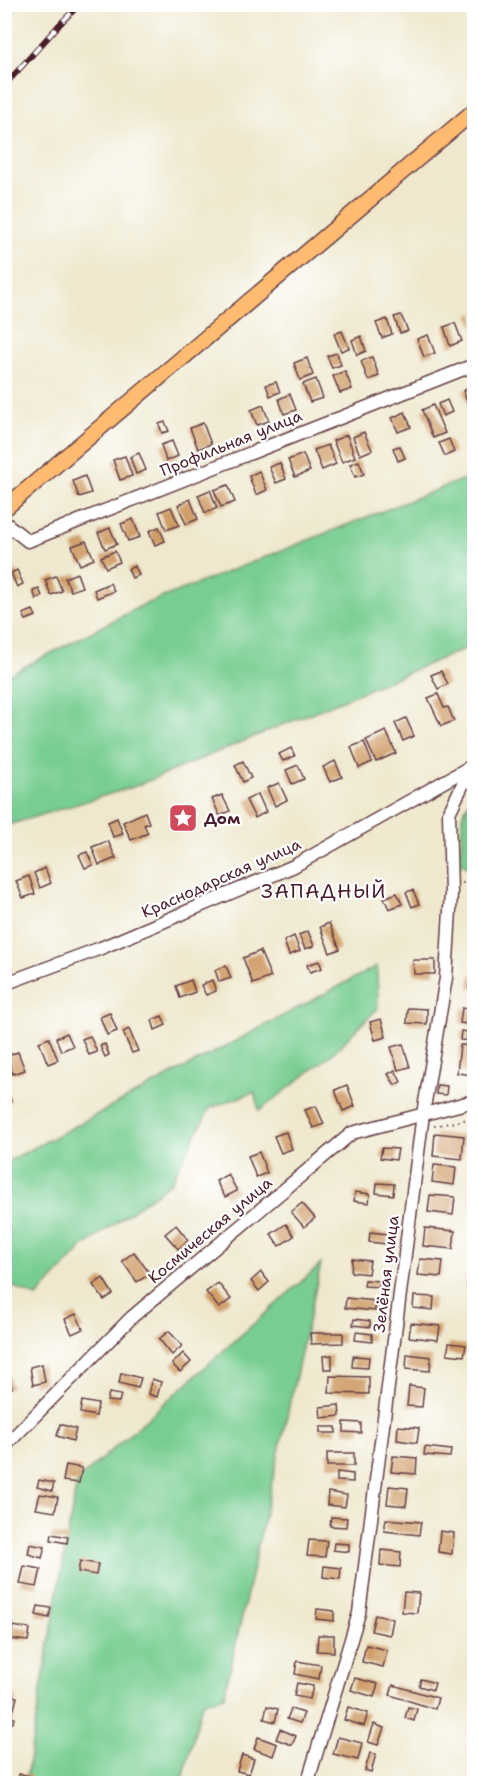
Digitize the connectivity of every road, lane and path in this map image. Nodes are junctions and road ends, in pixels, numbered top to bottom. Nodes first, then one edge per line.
1 (474, 111) edge
2 (474, 364) edge
3 (4, 509) edge
4 (4, 522) edge
5 (473, 766) edge
6 (4, 984) edge
7 (474, 1101) edge
8 (423, 1114) junction
9 (474, 1118) edge
10 (421, 1129) junction
11 (5, 1448) edge
12 (307, 1784) edge

1 - 3 main road
2 - 4 street, Профильная улица
5 - 6 street, Краснодарская улица
5 - 8 street, Зелёная улица
7 - 8 street, Космическая улица
8 - 10 street, Зелёная улица
8 - 11 street, Космическая улица
9 - 10 path
10 - 12 street, Зелёная улица

